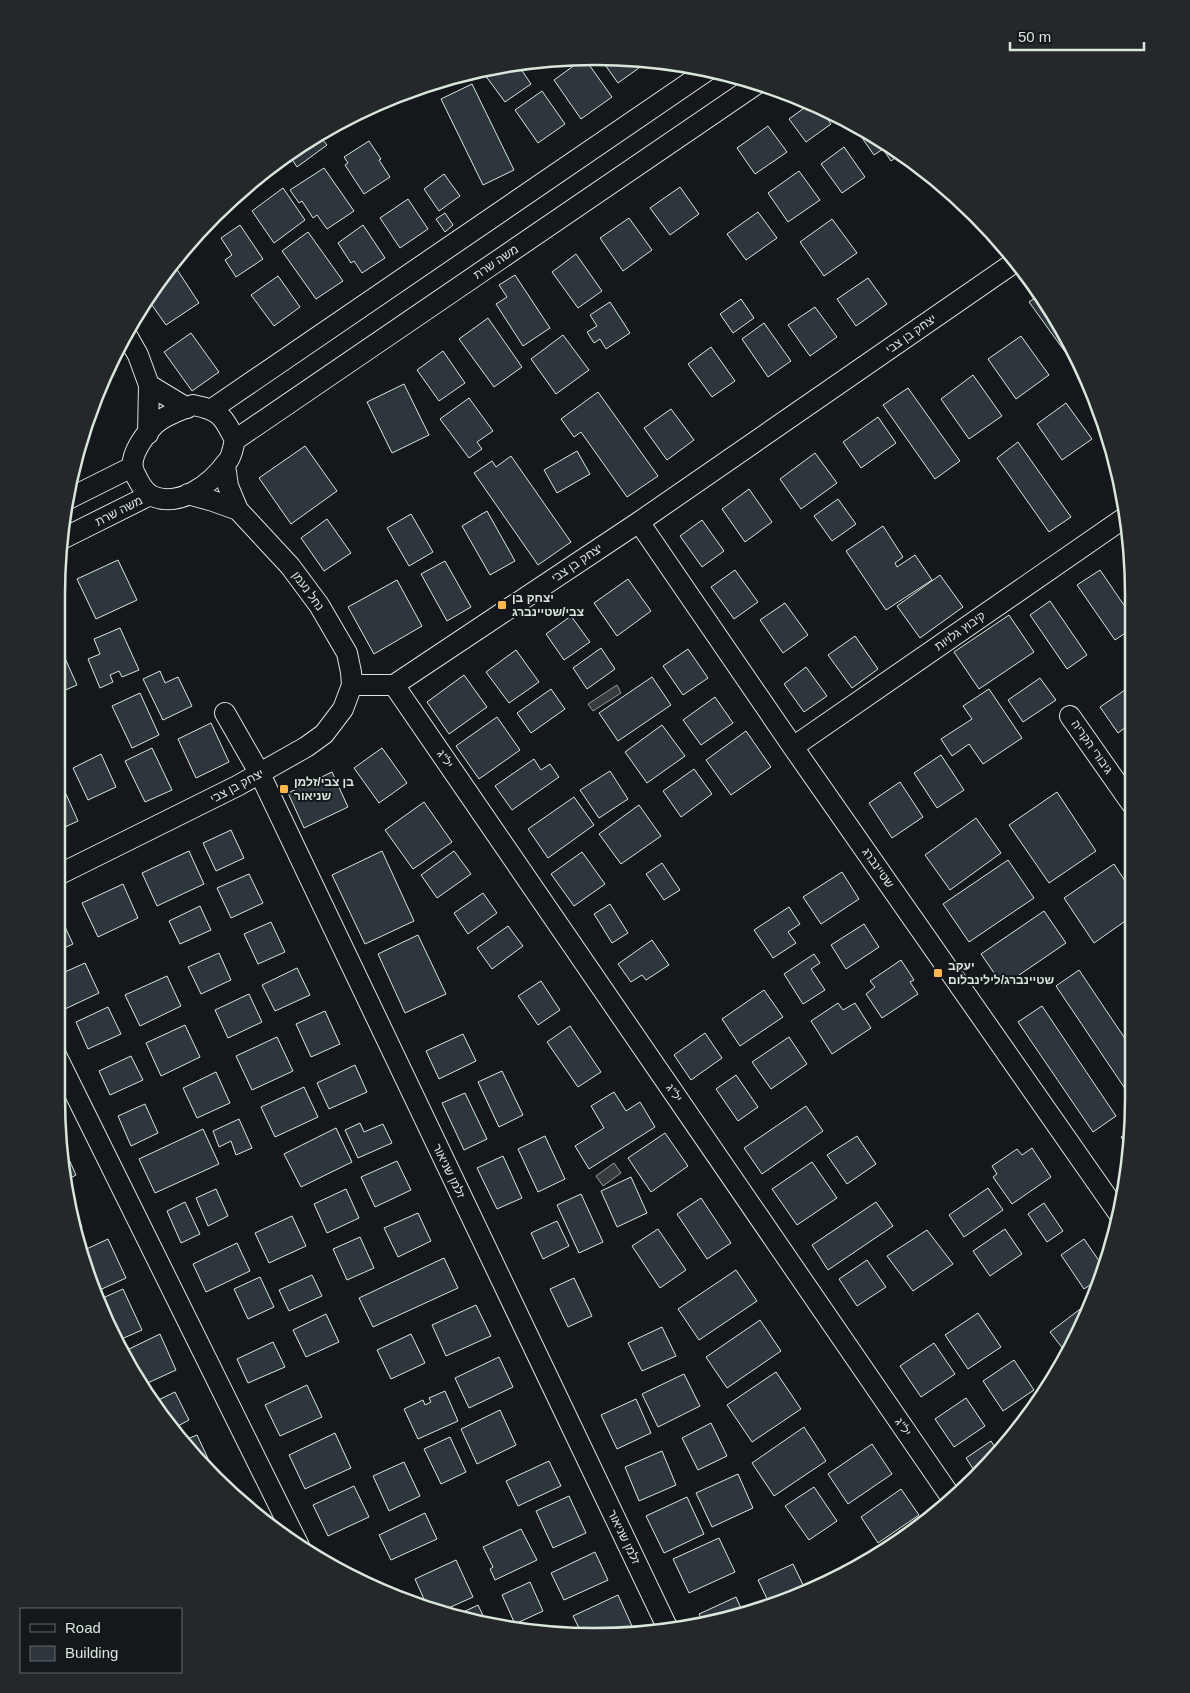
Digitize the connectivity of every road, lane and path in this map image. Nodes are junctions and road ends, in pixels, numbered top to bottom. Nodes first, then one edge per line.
1 (700, 75) edge
2 (751, 89) edge
3 (1010, 266) edge
4 (130, 341) edge
5 (149, 385) junction
6 (187, 408) junction
7 (212, 409) junction
8 (148, 434) junction
9 (235, 440) junction
10 (225, 465) junction
11 (132, 467) junction
12 (188, 494) junction
13 (150, 495) junction
14 (74, 496) edge
15 (238, 510) junction
16 (1119, 521) edge
17 (639, 522) junction
18 (69, 536) edge
19 (352, 685) junction
20 (394, 685) junction
21 (225, 713) dead end
22 (1070, 716) dead end
23 (793, 747) junction
24 (260, 774) junction
25 (1125, 794) edge
26 (65, 872) edge
27 (65, 1073) edge
28 (1114, 1206) edge
29 (948, 1493) edge
30 (292, 1533) edge
31 (665, 1623) edge

1 - 7 street
2 - 9 street, משה שרת
3 - 17 street, יצחק בן צבי
4 - 5 street
5 - 6 street
5 - 8 street
6 - 7 street
6 - 8 street
7 - 9 street
8 - 11 street
9 - 10 street
10 - 12 street
10 - 15 street, נחל נעמן
11 - 13 street
11 - 14 street
12 - 13 street
12 - 15 street, נחל נעמן
13 - 18 street, משה שרת
15 - 19 street, נחל נעמן
16 - 23 street, קיבוץ גלויות
17 - 20 street, יצחק בן צבי
17 - 23 street, שטיינברג
19 - 20 street
19 - 24 street, יצחק בן צבי
20 - 29 street, יל"ג
21 - 24 street, זלמן שניאור
22 - 25 street, גיבורי הקריה
23 - 28 street, שטיינברג
24 - 26 street, יצחק בן צבי
24 - 31 street, זלמן שניאור
27 - 30 street

